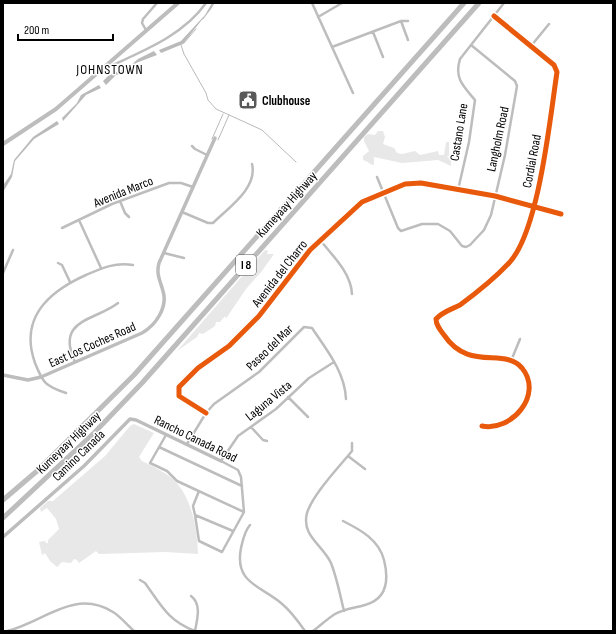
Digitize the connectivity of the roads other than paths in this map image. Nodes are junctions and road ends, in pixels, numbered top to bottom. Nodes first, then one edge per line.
1 (157, 3) edge
2 (178, 3) edge
3 (206, 3) edge
4 (312, 3) edge
5 (342, 3) edge
6 (464, 3) edge
7 (479, 3) edge
8 (504, 3) edge
9 (494, 16) junction
10 (318, 17) junction
11 (401, 21) junction
12 (408, 22) dead end
13 (549, 24) dead end
14 (147, 31) junction
15 (373, 32) junction
16 (408, 40) dead end
17 (471, 45) junction
18 (531, 46) junction
19 (332, 47) junction
20 (383, 57) dead end
21 (102, 70) junction
22 (353, 93) dead end
23 (215, 138) dead end
24 (3, 144) edge
25 (192, 146) dead end
26 (207, 155) junction
27 (252, 164) dead end
28 (377, 178) dead end
29 (193, 187) junction
30 (458, 190) junction
31 (383, 193) junction
32 (495, 196) junction
33 (120, 201) junction
34 (533, 205) junction
35 (182, 212) junction
36 (561, 214) dead end
37 (129, 216) dead end
38 (79, 220) junction
39 (62, 228) dead end
40 (320, 240) junction
41 (13, 250) dead end
42 (164, 253) junction
43 (184, 258) dead end
44 (58, 263) dead end
45 (133, 265) dead end
46 (102, 268) junction
47 (3, 273) edge
48 (70, 282) junction
49 (352, 294) dead end
50 (118, 303) dead end
51 (520, 339) dead end
52 (511, 361) junction
53 (75, 362) junction
54 (334, 362) junction
55 (3, 375) edge
56 (41, 377) junction
57 (66, 393) dead end
58 (288, 397) junction
59 (346, 399) dead end
60 (206, 413) junction
61 (308, 417) dead end
62 (130, 419) joint
63 (482, 426) dead end
64 (251, 427) junction
65 (166, 434) junction
66 (267, 441) dead end
67 (352, 443) dead end
68 (186, 444) junction
69 (159, 447) junction
70 (348, 456) junction
71 (221, 461) junction
72 (365, 469) dead end
73 (242, 486) junction
74 (199, 491) junction
75 (3, 500) edge
76 (244, 512) junction
77 (195, 516) junction
78 (3, 518) edge
79 (343, 521) dead end
80 (250, 525) dead end
81 (233, 531) junction
82 (3, 537) edge
83 (140, 580) dead end
84 (191, 596) dead end
85 (344, 611) junction
86 (7, 631) edge
87 (134, 631) edge
88 (195, 631) edge
89 (305, 631) edge
90 (313, 631) edge

1 - 14 street
2 - 14 main road
3 - 21 street
4 - 10 street
5 - 10 street
6 - 75 highway, Kumeyaay Highway / I 8
7 - 78 highway, Kumeyaay Highway / I 8
8 - 9 street
9 - 17 street
9 - 18 street, Cordial Road
10 - 19 street
11 - 12 street
11 - 15 street
11 - 16 street
13 - 18 street
14 - 21 main road
15 - 19 street
15 - 20 street
17 - 30 street, Castano Lane
17 - 32 street, Langholm Road
18 - 34 street, Cordial Road
19 - 22 street
21 - 24 main road
23 - 26 street, East Los Coches Road
25 - 26 street
26 - 29 street, East Los Coches Road
27 - 35 street
28 - 31 street
29 - 33 street, Avenida Marco
29 - 35 street, East Los Coches Road
30 - 31 street, Avenida del Charro
30 - 32 street, Avenida del Charro
31 - 32 street, Langholm Road
31 - 40 street, Avenida del Charro
32 - 34 street, Avenida del Charro
33 - 37 street
33 - 38 street, Avenida Marco
34 - 36 street, Avenida del Charro
34 - 52 street, Cordial Road
35 - 42 street, East Los Coches Road
38 - 39 street, Avenida Marco
38 - 46 street
40 - 49 street
40 - 60 street, Avenida del Charro
41 - 47 street
42 - 43 street
42 - 53 street, East Los Coches Road
44 - 48 street
45 - 46 street
46 - 48 street
48 - 56 street
50 - 53 street
51 - 52 street
52 - 63 street
53 - 56 street, East Los Coches Road
54 - 58 street, Laguna Vista
54 - 59 street, Paseo del Mar
54 - 60 street, Paseo del Mar
55 - 56 street, East Los Coches Road
56 - 57 street
58 - 61 street
58 - 64 street, Laguna Vista
60 - 68 street, Paseo del Mar
62 - 65 street, Rancho Canada Road
62 - 82 street, Camino Canada
64 - 66 street
64 - 71 street, Laguna Vista
65 - 68 street, Rancho Canada Road
65 - 69 street
67 - 70 street
68 - 71 street, Rancho Canada Road
69 - 73 street
69 - 74 street
70 - 72 street
70 - 85 street
71 - 73 street, Rancho Canada Road
73 - 76 street, Rancho Canada Road
74 - 76 street
74 - 77 street
76 - 81 street
77 - 81 street
77 - 81 street
79 - 85 street
80 - 89 street
83 - 88 street
84 - 88 street
85 - 90 street
86 - 87 street

